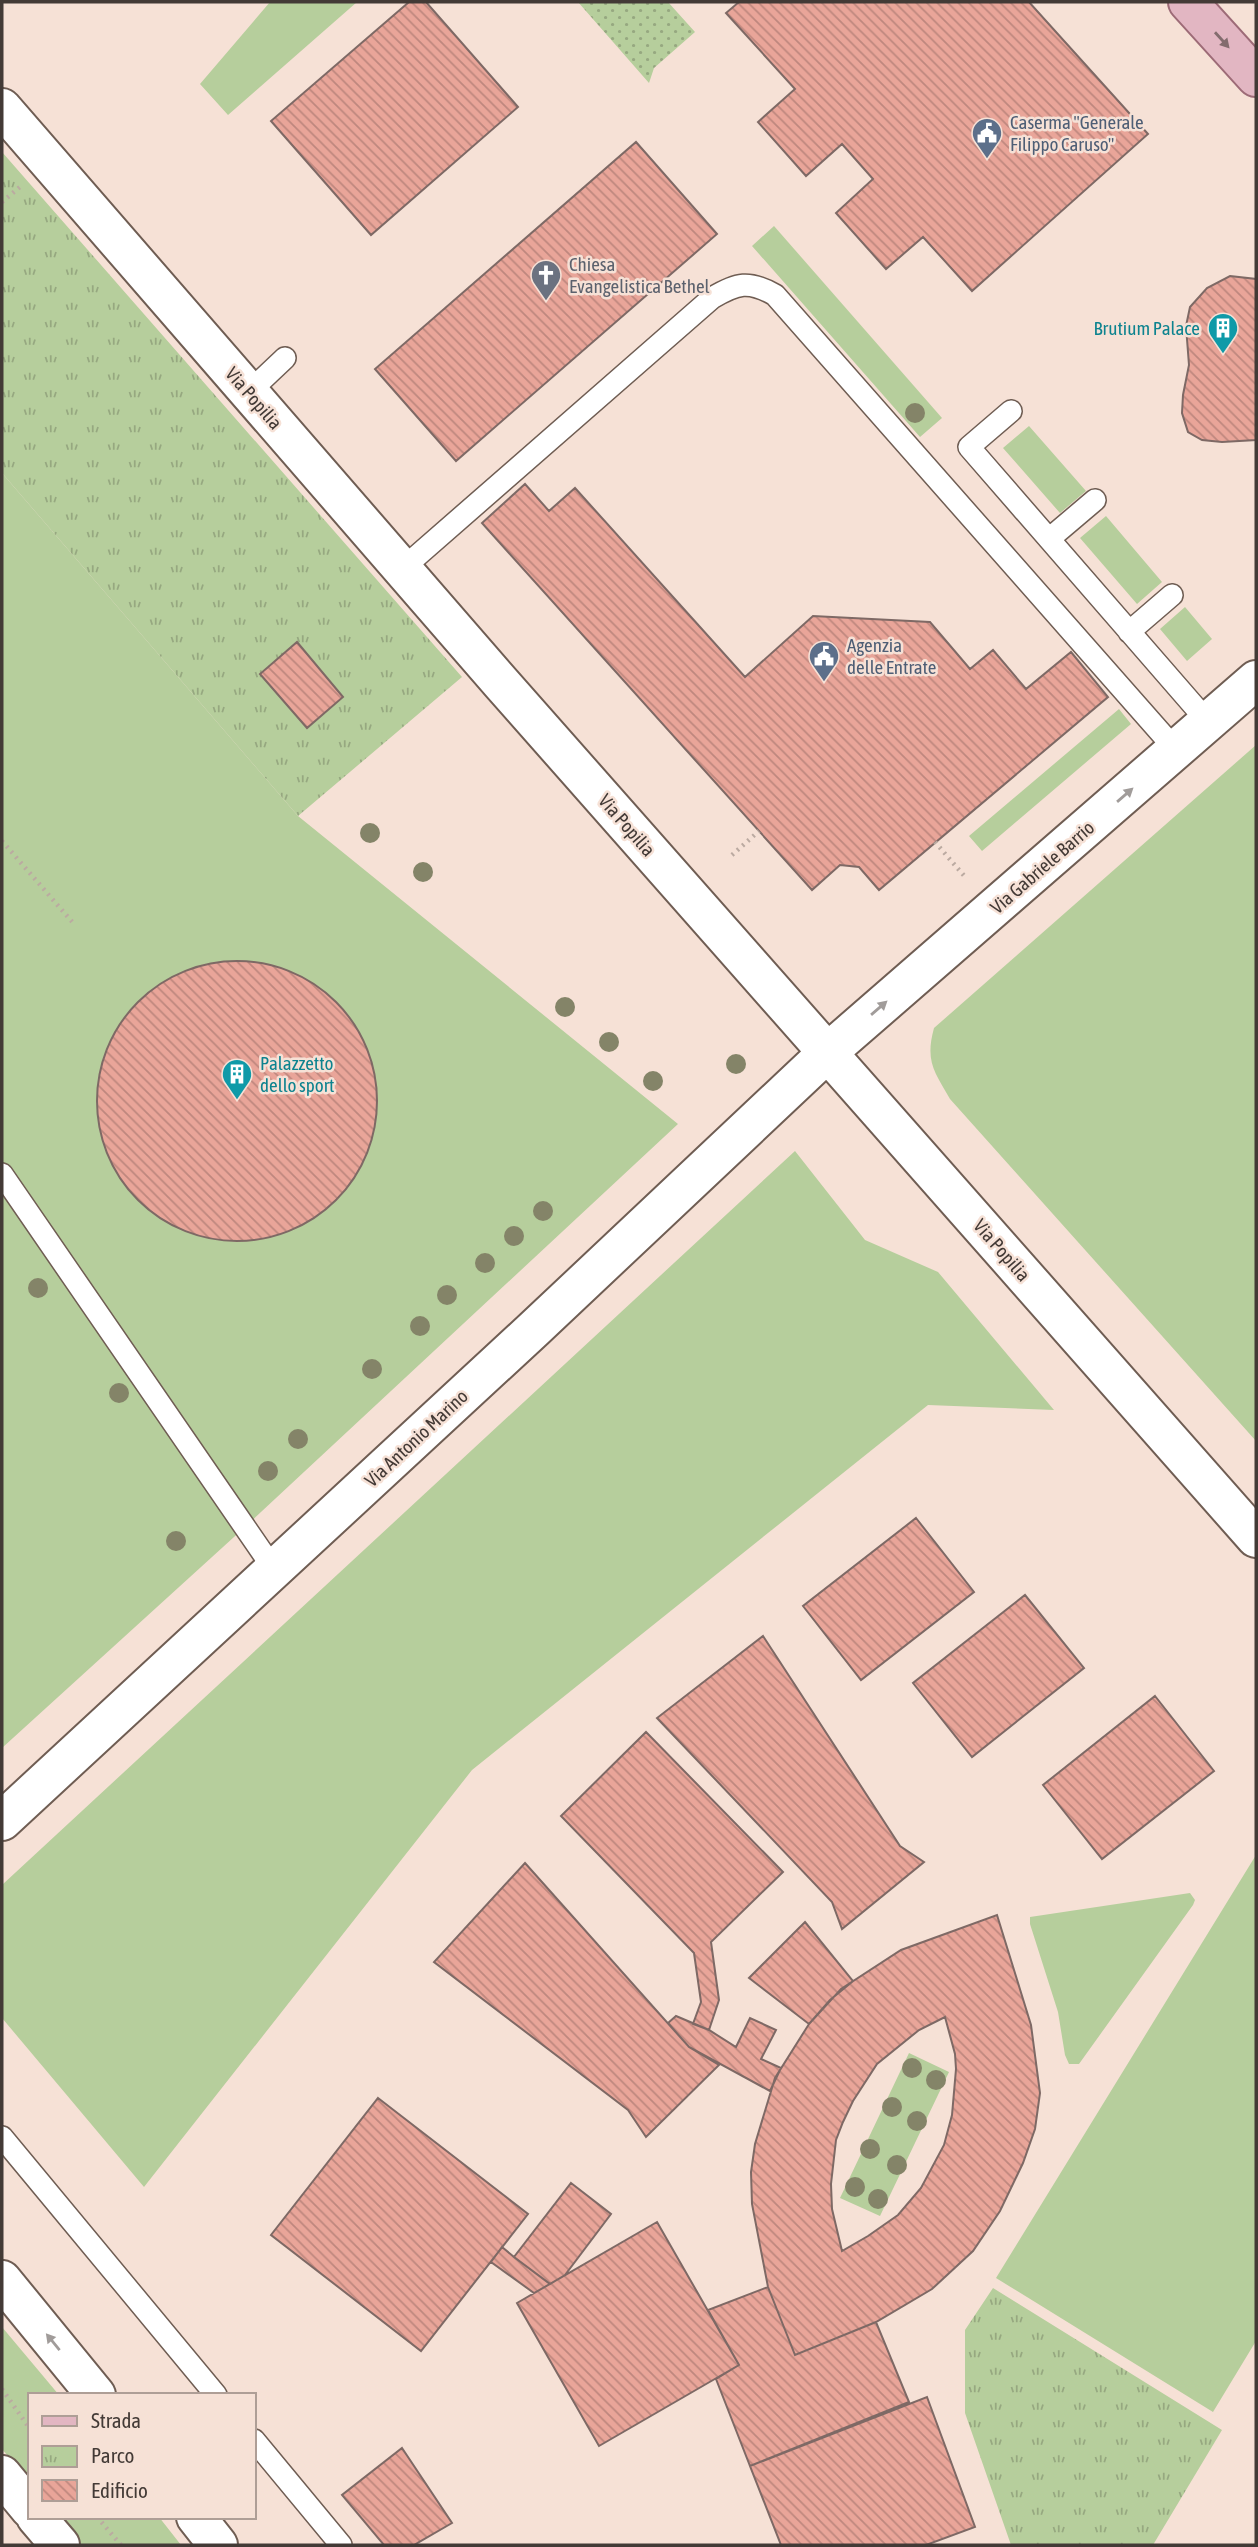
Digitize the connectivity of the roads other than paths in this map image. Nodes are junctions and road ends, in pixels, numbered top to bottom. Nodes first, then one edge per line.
1 (1188, 2) edge
2 (1256, 77) edge
3 (2, 107) edge
4 (285, 358) dead end
5 (248, 392) junction
6 (1010, 411) dead end
7 (1096, 499) dead end
8 (1049, 539) junction
9 (402, 569) junction
10 (1172, 595) dead end
11 (1129, 632) junction
12 (1256, 680) edge
13 (1208, 722) junction
14 (1176, 750) junction
15 (827, 1053) junction
16 (2, 1174) edge
17 (1256, 1538) edge
18 (273, 1568) junction
19 (2, 1821) edge
20 (2, 2137) edge
21 (9, 2299) edge
22 (94, 2393) edge
23 (214, 2393) edge
24 (256, 2442) edge
25 (2, 2475) edge
26 (28, 2507) edge
27 (38, 2519) edge
28 (198, 2519) edge
29 (60, 2545) edge
30 (218, 2545) edge
31 (341, 2545) edge

1 -> 2 main road
3 - 5 street, Via Popilia
4 - 5 lane
5 - 9 street, Via Popilia
6 - 8 lane
7 - 8 lane
8 - 11 lane
9 - 14 lane
9 - 15 street, Via Popilia
10 - 11 lane
11 - 13 lane
12 - 13 street, Via Gabriele Barrio
13 - 14 street, Via Gabriele Barrio
15 -> 14 street, Via Gabriele Barrio
15 - 17 street, Via Popilia
15 - 18 street, Via Antonio Marino
16 - 18 lane
18 - 19 street, Via Antonio Marino
20 - 23 lane
22 -> 21 street
24 - 31 lane
25 - 26 street
27 - 29 street
28 - 30 street

